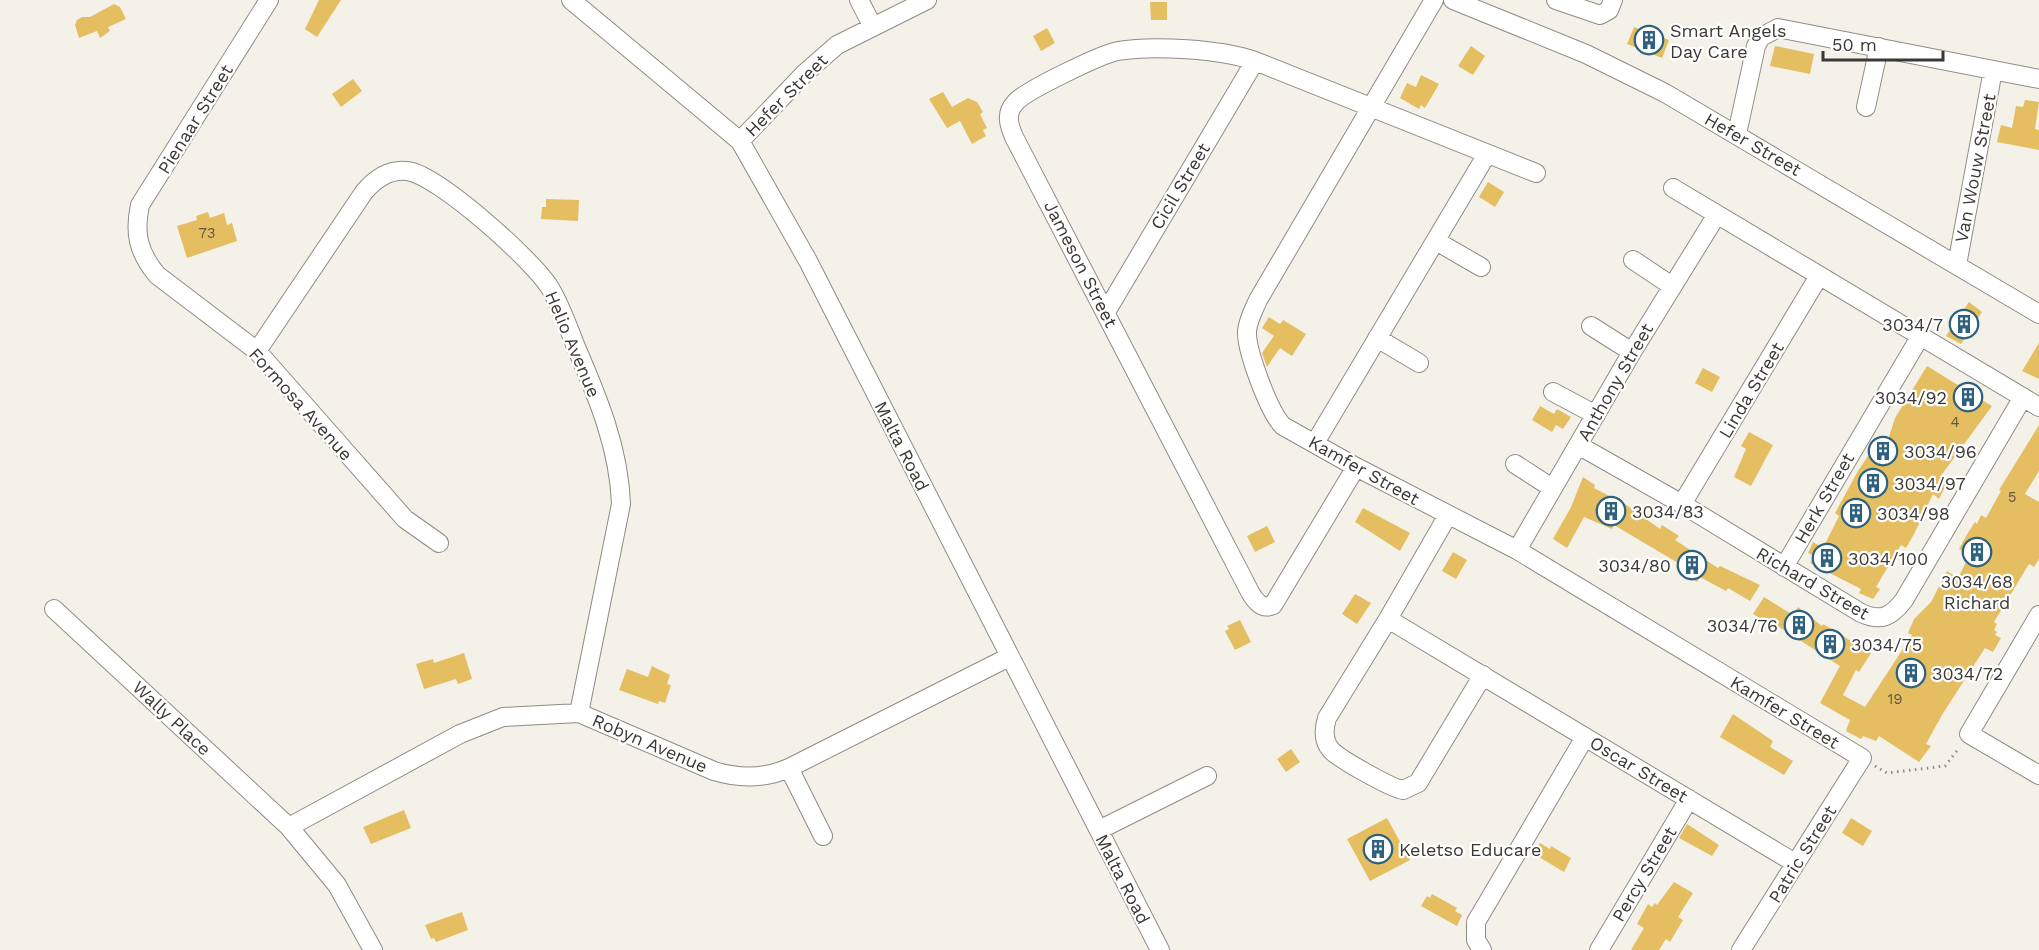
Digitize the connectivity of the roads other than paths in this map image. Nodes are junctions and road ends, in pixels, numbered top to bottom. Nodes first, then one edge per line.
1 (269, 0) edge
2 (571, 0) edge
3 (859, 0) edge
4 (927, 0) edge
5 (1434, 0) edge
6 (1453, 0) edge
7 (1556, 0) edge
8 (1613, 0) edge
9 (873, 27) junction
10 (1879, 47) junction
11 (1255, 61) junction
12 (1993, 70) junction
13 (2039, 79) edge
14 (1866, 107) dead end
15 (1372, 108) junction
16 (1737, 134) junction
17 (740, 141) junction
18 (1487, 154) junction
19 (1536, 173) dead end
20 (1672, 188) dead end
21 (1716, 216) junction
22 (1436, 241) junction
23 (138, 242) joint
24 (1633, 260) dead end
25 (1957, 265) junction
26 (1482, 267) dead end
27 (1819, 276) junction
28 (1672, 286) junction
29 (1106, 312) junction
30 (2039, 314) edge
31 (1591, 326) dead end
32 (1920, 337) junction
33 (1377, 338) junction
34 (257, 351) junction
35 (1632, 352) junction
36 (1419, 363) dead end
37 (1553, 392) dead end
38 (2023, 397) junction
39 (2039, 407) edge
40 (1596, 415) junction
41 (1315, 443) junction
42 (1578, 445) junction
43 (1515, 464) dead end
44 (1356, 467) junction
45 (1552, 488) junction
46 (1682, 504) junction
47 (1448, 515) junction
48 (439, 543) dead end
49 (1517, 550) junction
50 (1784, 567) junction
51 (54, 609) dead end
52 (2039, 615) edge
53 (1388, 619) junction
54 (1009, 657) junction
55 (1483, 675) junction
56 (579, 714) junction
57 (1585, 737) junction
58 (1862, 758) joint
59 (789, 768) junction
60 (2039, 775) edge
61 (1207, 776) dead end
62 (1689, 799) junction
63 (289, 827) junction
64 (1098, 830) junction
65 (823, 836) dead end
66 (1795, 863) junction
67 (373, 950) edge
68 (1160, 950) edge
69 (1482, 950) edge
70 (1599, 950) edge
71 (1742, 950) edge

1 - 23 street, Pienaar Street
2 - 17 street, Malta Road
3 - 9 street
4 - 9 street, Hefer Street
5 - 15 street, Kamfer Street
6 - 16 street, Hefer Street
7 - 8 street
9 - 17 street, Hefer Street
10 - 12 street, Van Wouw Street
10 - 14 street
10 - 16 street, Van Wouw Street
11 - 15 street, Jameson Street
11 - 29 street, Cicil Street
11 - 29 street, Jameson Street
12 - 13 street, Van Wouw Street
12 - 25 street, Van Wouw Street
15 - 18 street, Jameson Street
15 - 41 street, Kamfer Street
16 - 25 street, Hefer Street
17 - 54 street, Malta Road
18 - 19 street, Jameson Street
18 - 22 street
20 - 21 street
21 - 27 street
21 - 28 street, Anthony Street
22 - 26 street
22 - 33 street
23 - 34 street, Formosa Avenue
24 - 28 street
25 - 30 street, Hefer Street
27 - 32 street
27 - 46 street, Linda Street
28 - 35 street, Anthony Street
29 - 44 street, Jameson Street
31 - 35 street
32 - 38 street
32 - 50 street, Herk Street
33 - 36 street
33 - 41 street
34 - 48 street, Formosa Avenue
34 - 56 street, Helio Avenue
35 - 40 street, Anthony Street
37 - 40 street
38 - 39 street
38 - 50 street, Richard Street
40 - 42 street, Anthony Street
41 - 44 street, Kamfer Street
42 - 45 street, Anthony Street
42 - 46 street, Richard Street
43 - 45 street
44 - 47 street, Kamfer Street
45 - 49 street, Anthony Street
46 - 50 street, Richard Street
47 - 49 street, Kamfer Street
47 - 53 street
49 - 58 street, Kamfer Street
51 - 63 street, Wally Place
52 - 60 street
53 - 55 street, Oscar Street
53 - 55 street
54 - 59 street, Robyn Avenue
54 - 64 street, Malta Road
55 - 57 street, Oscar Street
56 - 59 street, Robyn Avenue
56 - 63 street, Robyn Avenue
57 - 62 street, Oscar Street
57 - 69 street
58 - 66 street, Patric Street
59 - 65 street
61 - 64 street
62 - 66 street, Oscar Street
62 - 70 street, Percy Street
63 - 67 street, Wally Place
64 - 68 street, Malta Road
66 - 71 street, Patric Street

